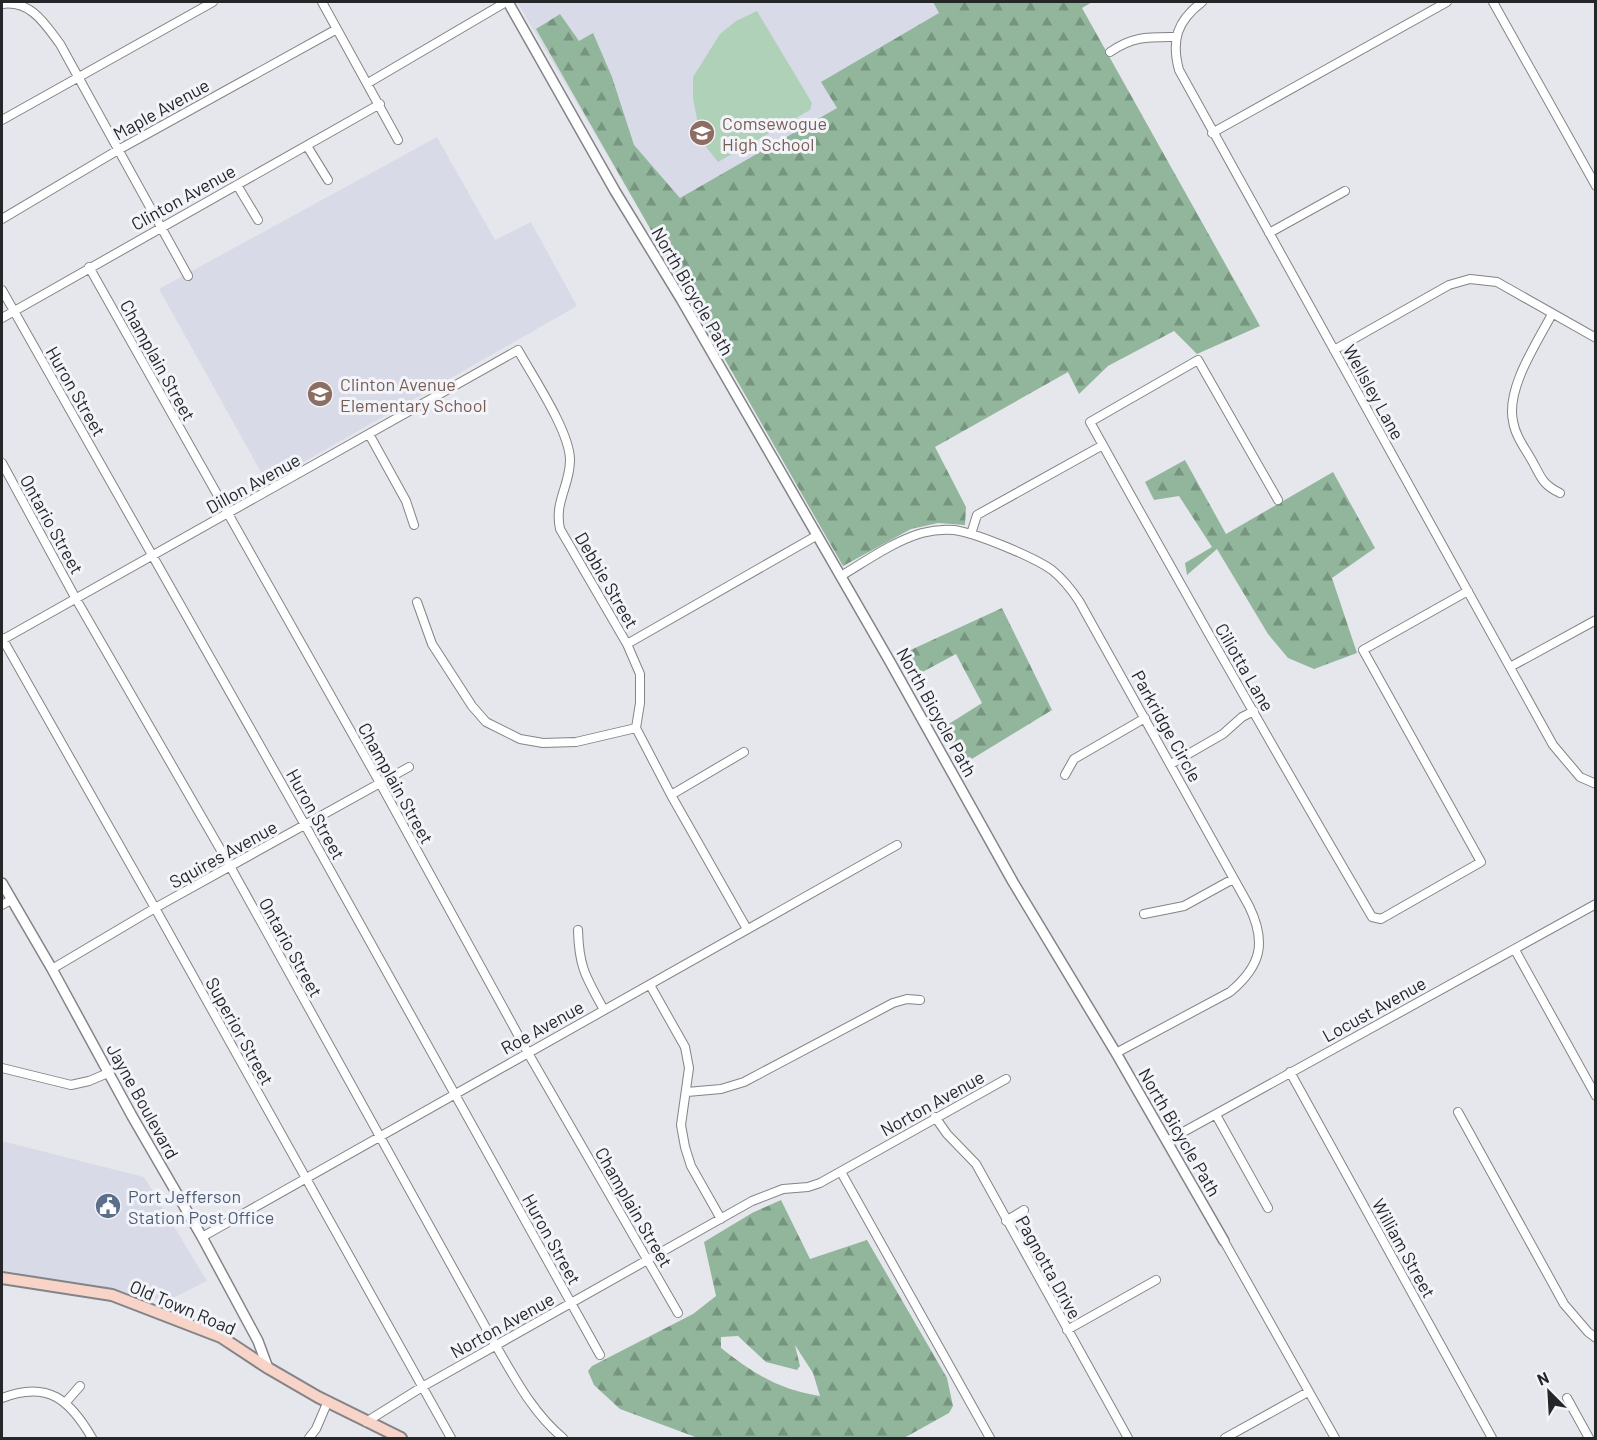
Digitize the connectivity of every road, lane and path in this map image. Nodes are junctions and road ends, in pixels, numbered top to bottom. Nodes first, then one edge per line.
1 (213, 2) edge
2 (322, 2) edge
3 (507, 2) edge
4 (1202, 2) edge
5 (1447, 2) edge
6 (1493, 2) edge
7 (2, 4) edge
8 (337, 29) junction
9 (1175, 38) junction
10 (1110, 52) dead end
11 (78, 76) junction
12 (368, 83) junction
13 (380, 104) junction
14 (2, 120) edge
15 (1212, 133) junction
16 (398, 140) dead end
17 (307, 146) junction
18 (118, 150) junction
19 (328, 180) dead end
20 (237, 185) junction
21 (1596, 186) edge
22 (1345, 191) dead end
23 (2, 219) edge
24 (258, 220) dead end
25 (162, 226) junction
26 (1269, 233) junction
27 (89, 267) junction
28 (188, 276) dead end
29 (2, 290) edge
30 (13, 311) junction
31 (1552, 314) junction
32 (2, 318) edge
33 (1596, 338) edge
34 (518, 350) joint
35 (1334, 350) junction
36 (369, 434) junction
37 (1103, 445) junction
38 (2, 463) edge
39 (1560, 493) dead end
40 (1278, 500) dead end
41 (227, 515) junction
42 (414, 525) dead end
43 (971, 534) junction
44 (816, 536) junction
45 (154, 556) junction
46 (841, 576) junction
47 (1468, 591) junction
48 (76, 599) junction
49 (417, 602) dead end
50 (1596, 620) edge
51 (2, 639) edge
52 (627, 645) junction
53 (1510, 667) junction
54 (1254, 711) junction
55 (1145, 718) junction
56 (636, 728) junction
57 (744, 752) dead end
58 (1171, 764) junction
59 (409, 767) dead end
60 (1065, 775) dead end
61 (380, 783) junction
62 (1596, 784) edge
63 (671, 795) junction
64 (305, 825) junction
65 (897, 845) dead end
66 (230, 866) junction
67 (1233, 879) junction
68 (2, 883) edge
69 (11, 900) junction
70 (1596, 904) edge
71 (2, 905) edge
72 (155, 908) junction
73 (1144, 914) dead end
74 (747, 929) junction
75 (578, 930) dead end
76 (1515, 950) junction
77 (52, 969) junction
78 (650, 985) junction
79 (920, 1000) dead end
80 (604, 1010) junction
81 (528, 1053) junction
82 (1116, 1053) junction
83 (2, 1068) edge
84 (1290, 1072) junction
85 (108, 1073) junction
86 (1006, 1079) dead end
87 (687, 1092) junction
88 (455, 1094) junction
89 (1596, 1096) edge
90 (1458, 1112) dead end
91 (1216, 1114) junction
92 (935, 1117) junction
93 (379, 1137) junction
94 (1167, 1141) junction
95 (841, 1172) junction
96 (304, 1178) junction
97 (1268, 1208) dead end
98 (1024, 1210) dead end
99 (721, 1219) junction
100 (1006, 1221) junction
101 (202, 1237) junction
102 (1224, 1241) joint
103 (648, 1261) junction
104 (2, 1278) edge
105 (1154, 1281) dead end
106 (571, 1304) junction
107 (678, 1313) dead end
108 (1066, 1330) junction
109 (1596, 1338) edge
110 (496, 1346) junction
111 (600, 1355) dead end
112 (268, 1368) junction
113 (80, 1386) dead end
114 (422, 1387) junction
115 (1308, 1392) junction
116 (2, 1398) edge
117 (1567, 1398) dead end
118 (328, 1401) junction
119 (66, 1402) junction
120 (366, 1422) junction
121 (92, 1438) edge
122 (309, 1438) edge
123 (401, 1438) edge
124 (452, 1438) edge
125 (563, 1438) edge
126 (990, 1438) edge
127 (1128, 1438) edge
128 (1225, 1438) edge
129 (1335, 1438) edge
130 (1492, 1438) edge
131 (1589, 1438) edge

1 - 11 street
2 - 8 street
3 - 12 street
3 - 44 street, North Bicycle Path
4 - 9 street
5 - 15 street
6 - 21 street
7 - 11 street
8 - 12 street
8 - 18 street, Maple Avenue
9 - 10 street
9 - 15 street, Wellsley Lane
11 - 14 street
11 - 18 street
12 - 13 street
13 - 16 street
13 - 17 street, Clinton Avenue
15 - 26 street, Wellsley Lane
17 - 19 street
17 - 20 street, Clinton Avenue
18 - 23 street, Maple Avenue
18 - 25 street
20 - 24 street
20 - 25 street, Clinton Avenue
22 - 26 street
25 - 27 street, Clinton Avenue
25 - 28 street
26 - 35 street, Wellsley Lane
27 - 30 street, Clinton Avenue
27 - 41 street, Champlain Street
29 - 30 street, Huron Street
30 - 32 street, Clinton Avenue
30 - 45 street, Huron Street
31 - 33 street
31 - 35 street
31 - 39 street
34 - 36 street, Dillon Avenue
34 - 52 street, Debbie Street
35 - 47 street, Wellsley Lane
36 - 41 street, Dillon Avenue
36 - 42 street
37 - 40 street, Ciliotta Lane
37 - 43 street
37 - 54 street, Ciliotta Lane
38 - 48 street, Ontario Street
41 - 45 street, Dillon Avenue
41 - 61 street, Champlain Street
43 - 46 street, Parkridge Circle
43 - 55 street, Parkridge Circle
44 - 46 street, North Bicycle Path
44 - 52 street
45 - 48 street, Dillon Avenue
45 - 64 street, Huron Street
46 - 82 street, North Bicycle Path
47 - 53 street, Wellsley Lane
47 - 54 street, Ciliotta Lane
48 - 51 street, Dillon Avenue
48 - 66 street, Ontario Street
49 - 56 street
50 - 53 street
51 - 72 street, Superior Street
52 - 56 street, Debbie Street
53 - 62 street, Wellsley Lane
54 - 58 street
55 - 58 street, Parkridge Circle
55 - 60 street
56 - 63 street
57 - 63 street
58 - 67 street, Parkridge Circle
59 - 61 street, Squires Avenue
61 - 64 street, Squires Avenue
61 - 81 street, Champlain Street
63 - 74 street
64 - 66 street, Squires Avenue
64 - 88 street, Huron Street
65 - 74 street, Roe Avenue
66 - 72 street, Squires Avenue
66 - 93 street, Ontario Street
67 - 73 street
67 - 82 street, Parkridge Circle
68 - 69 street, Jayne Boulevard
69 - 71 street
69 - 77 street, Jayne Boulevard
70 - 76 street, Locust Avenue
72 - 77 street, Squires Avenue
72 - 96 street, Superior Street
74 - 78 street, Roe Avenue
75 - 80 street
76 - 84 street, Locust Avenue
76 - 89 street
77 - 85 street, Jayne Boulevard
78 - 80 street, Roe Avenue
78 - 87 street
79 - 87 street
80 - 81 street, Roe Avenue
81 - 88 street, Roe Avenue
81 - 103 street, Champlain Street
82 - 94 street, North Bicycle Path
83 - 85 street
84 - 91 street, Locust Avenue
84 - 130 street, William Street
85 - 101 street, Jayne Boulevard
86 - 92 street, Norton Avenue
87 - 99 street
88 - 93 street, Roe Avenue
88 - 106 street, Huron Street
90 - 109 street
91 - 94 street, Locust Avenue
91 - 97 street
92 - 95 street, Norton Avenue
92 - 100 street, Pagnotta Drive
93 - 96 street, Roe Avenue
93 - 110 street, Ontario Street
94 - 102 street, North Bicycle Path
95 - 99 street, Norton Avenue
95 - 126 street
96 - 101 street, Roe Avenue
96 - 114 street, Superior Street
98 - 100 street
99 - 103 street, Norton Avenue
100 - 108 street, Pagnotta Drive
101 - 112 street, Jayne Boulevard
102 - 115 street, North Bicycle Path
103 - 106 street, Norton Avenue
103 - 107 street, Champlain Street
104 - 112 main road, Old Town Road
105 - 108 street
106 - 110 street, Norton Avenue
106 - 111 street, Huron Street
108 - 127 street, Pagnotta Drive
110 - 114 street, Norton Avenue
110 - 125 street, Ontario Street
112 - 118 main road, Old Town Road
113 - 119 street
114 - 120 street, Norton Avenue
114 - 124 street, Superior Street
115 - 128 street
115 - 129 street, North Bicycle Path
116 - 119 street
117 - 131 street
118 - 120 main road, Old Town Road
118 - 122 street
119 - 121 street
120 - 123 main road, Old Town Road

